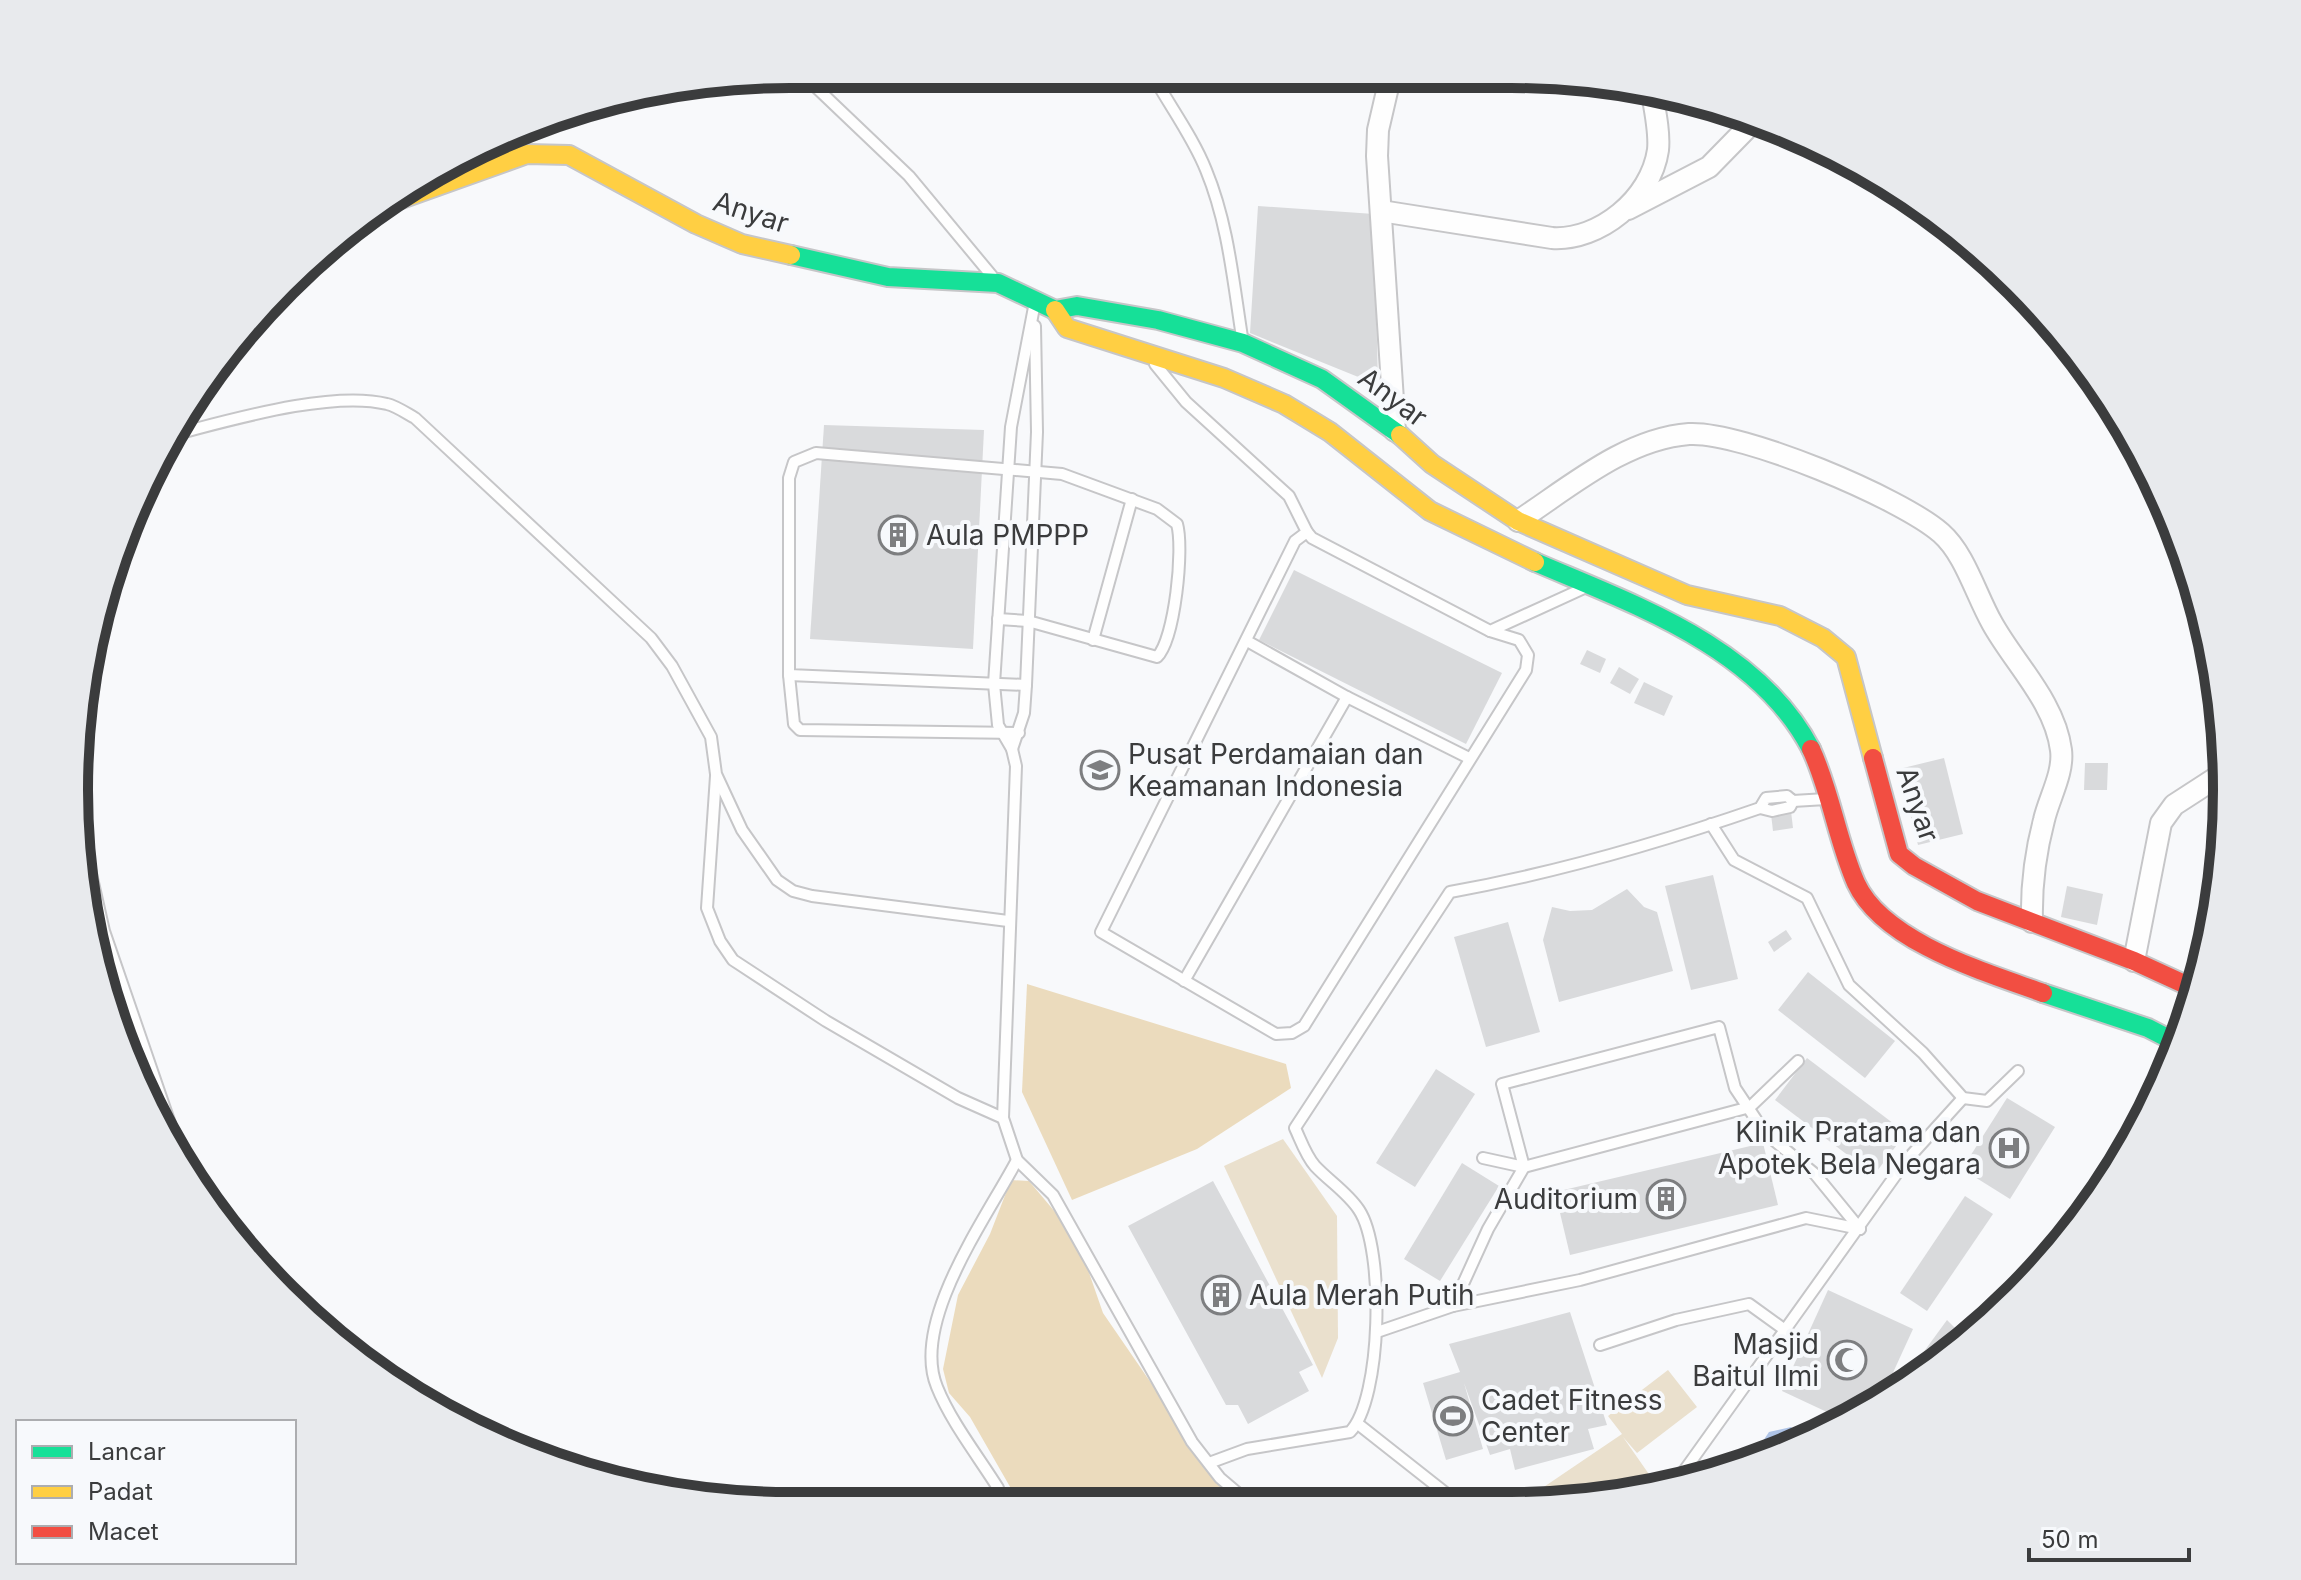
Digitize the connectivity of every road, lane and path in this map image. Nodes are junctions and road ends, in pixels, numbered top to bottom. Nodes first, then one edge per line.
1 (817, 88) edge
2 (1160, 88) edge
3 (1388, 88) edge
4 (1653, 102) edge
5 (1747, 129) edge
6 (425, 190) edge
7 (1381, 211) junction
8 (1625, 211) junction
9 (998, 283) junction
10 (1035, 301) junction
11 (1055, 310) junction
12 (1243, 343) junction
13 (1150, 356) junction
14 (187, 431) edge
15 (1395, 431) junction
16 (1008, 469) junction
17 (1034, 471) junction
18 (1132, 499) junction
19 (1518, 521) junction
20 (1307, 532) junction
21 (1587, 587) junction
22 (998, 619) junction
23 (1028, 621) junction
24 (1490, 631) junction
25 (1093, 640) junction
26 (1247, 641) junction
27 (789, 675) junction
28 (994, 684) junction
29 (1026, 685) junction
30 (1347, 697) junction
31 (1000, 733) junction
32 (1019, 733) junction
33 (1012, 749) junction
34 (1469, 758) junction
35 (716, 774) junction
36 (2213, 780) edge
37 (1881, 786) junction
38 (1844, 795) junction
39 (1711, 824) junction
40 (96, 898) edge
41 (1008, 921) junction
42 (2032, 922) junction
43 (2134, 961) junction
44 (1184, 981) junction
45 (2185, 985) edge
46 (2168, 1038) edge
47 (1798, 1061) dead end
48 (2018, 1071) dead end
49 (1963, 1098) junction
50 (1750, 1107) junction
51 (166, 1110) edge
52 (1003, 1118) junction
53 (1483, 1158) dead end
54 (1017, 1160) junction
55 (1524, 1167) junction
56 (1860, 1229) junction
57 (1453, 1306) junction
58 (1785, 1330) junction
59 (1377, 1332) junction
60 (1600, 1345) dead end
61 (1358, 1424) junction
62 (1209, 1463) junction
63 (1685, 1470) edge
64 (999, 1492) edge
65 (1236, 1492) edge
66 (1444, 1492) edge

1 - 9 lane
2 - 12 lane
3 - 7 street
4 - 8 street
5 - 8 street
6 - 9 street, Anyar
7 - 8 street
7 - 15 street
9 - 10 street, Anyar
10 - 11 street, Anyar
10 - 16 lane
10 - 17 lane
11 - 12 street, Anyar
11 - 13 street
12 - 15 street, Anyar
13 - 20 lane
13 - 21 street
14 - 35 lane
15 - 19 street, Anyar
16 - 17 lane
16 - 22 lane
16 - 27 lane
17 - 18 lane
17 - 23 lane
18 - 25 lane
18 - 25 lane
19 - 37 street, Anyar
19 - 42 street
20 - 24 lane
20 - 26 lane
21 - 24 lane
21 - 38 street
22 - 23 lane
22 - 28 lane
23 - 25 lane
23 - 29 lane
24 - 34 lane
26 - 30 lane
26 - 44 lane
27 - 28 lane
27 - 31 lane
28 - 29 lane
28 - 31 lane
29 - 32 lane
30 - 34 lane
30 - 44 lane
31 - 32 lane
31 - 33 lane
32 - 33 lane
33 - 41 lane
34 - 44 lane
35 - 41 lane
35 - 52 lane
36 - 43 street
37 - 38 street
37 - 42 street, Anyar
38 - 39 lane
38 - 46 street
39 - 49 lane
39 - 59 lane
40 - 51 lane
41 - 52 lane
42 - 43 street, Anyar
43 - 45 street, Anyar
47 - 50 lane
48 - 49 lane
49 - 56 lane
50 - 55 lane
50 - 55 lane
50 - 56 lane
52 - 54 lane
53 - 55 lane
54 - 62 lane
54 - 64 lane
55 - 57 lane
56 - 57 lane
56 - 58 lane
57 - 59 lane
58 - 60 lane
58 - 63 lane
59 - 61 lane
61 - 62 lane
61 - 66 lane
62 - 65 lane

